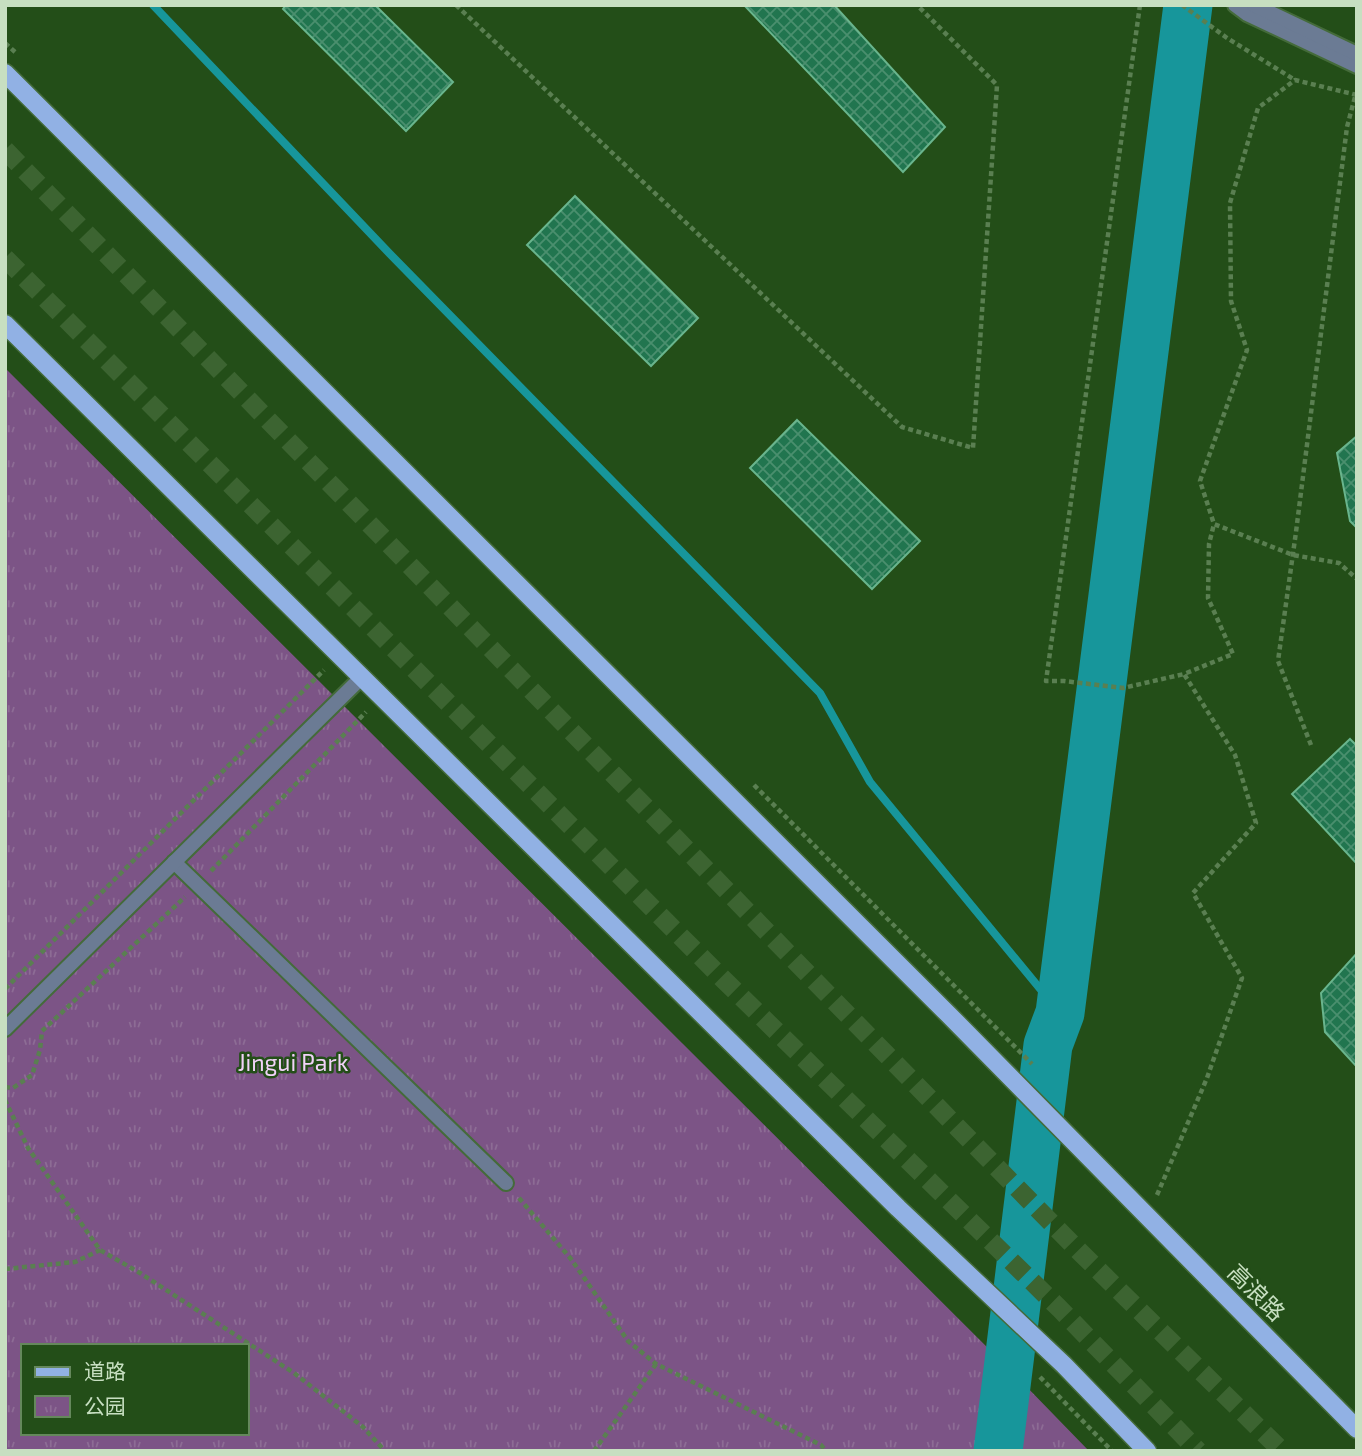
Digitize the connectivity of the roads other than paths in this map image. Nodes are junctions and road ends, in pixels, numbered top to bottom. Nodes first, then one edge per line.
1 (1245, 8) edge
2 (1357, 54) edge
3 (1357, 66) edge
4 (5, 73) edge
5 (5, 324) edge
6 (362, 677) junction
7 (174, 862) junction
8 (5, 1029) edge
9 (506, 1183) road end
10 (1357, 1429) edge
11 (1147, 1451) edge

1 - 2 street
1 - 3 street
4 - 10 main road, 高浪路
5 - 6 main road
6 - 7 street
6 - 11 main road
7 - 8 street
7 - 9 street

